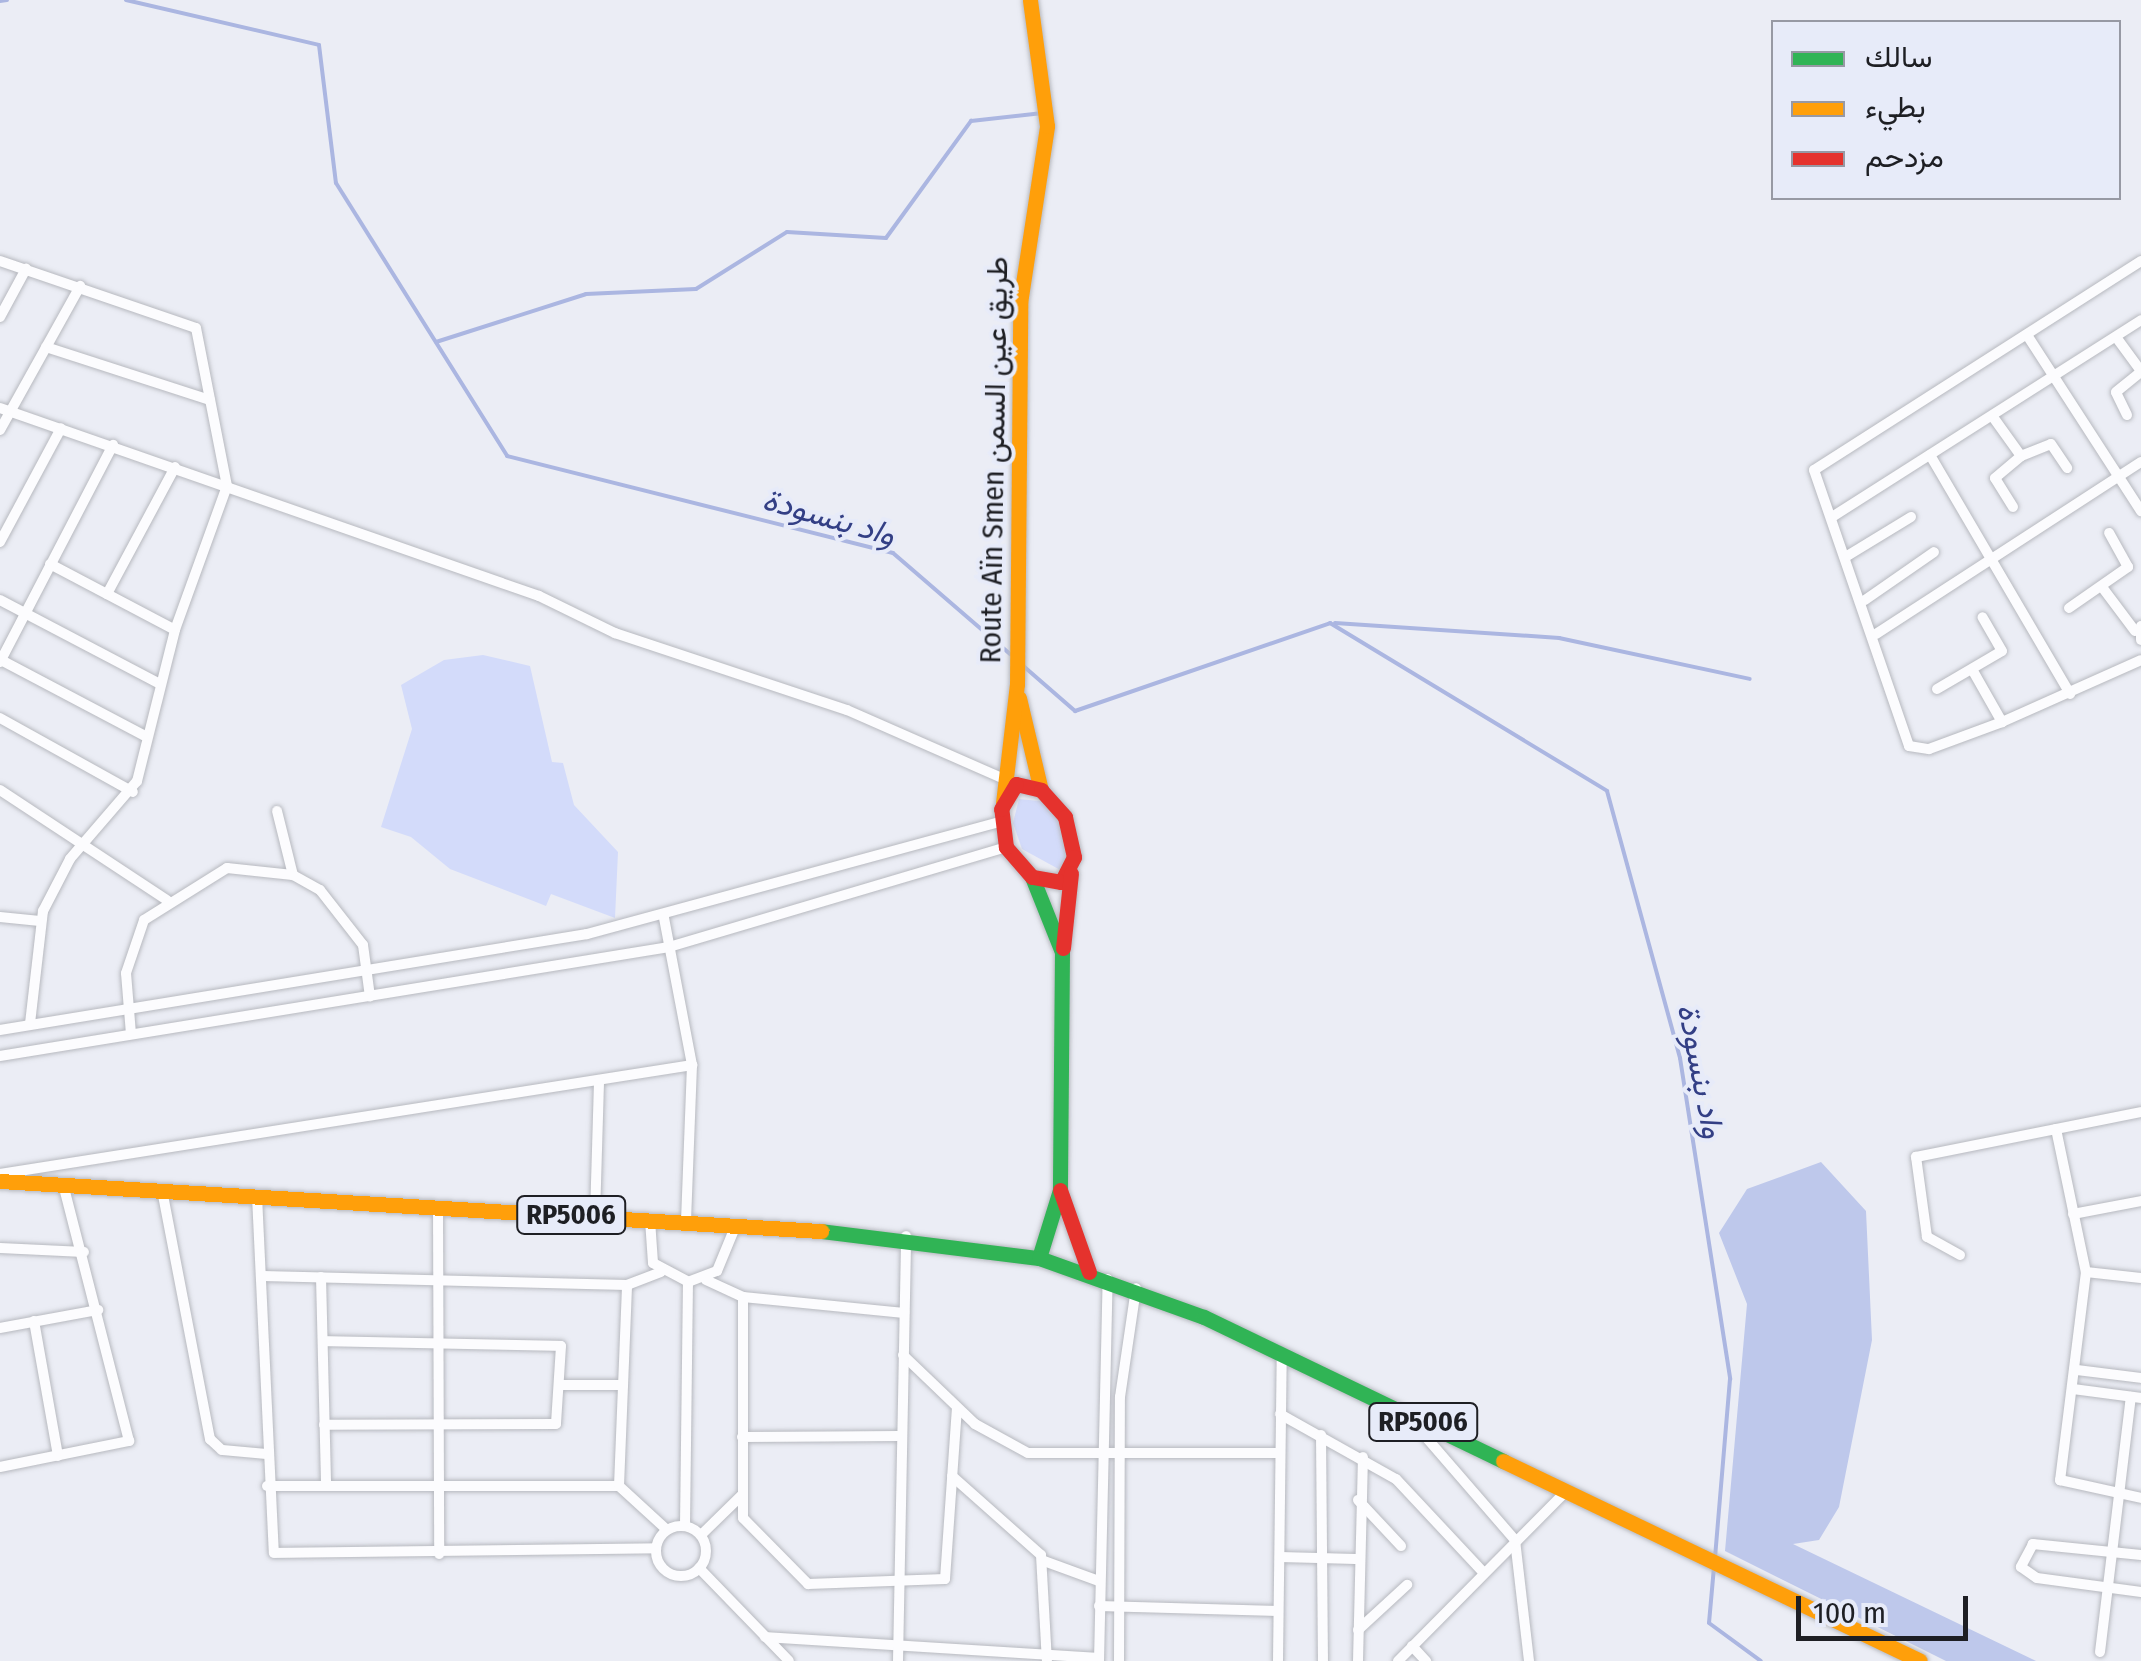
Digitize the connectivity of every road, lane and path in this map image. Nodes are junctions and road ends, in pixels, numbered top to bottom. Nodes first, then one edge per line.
1 (1030, 0) edge
2 (0, 261) edge
3 (2141, 261) edge
4 (26, 269) junction
5 (80, 286) junction
6 (0, 317) edge
7 (2141, 320) edge
8 (2027, 335) junction
9 (2116, 337) junction
10 (46, 347) junction
11 (2141, 371) edge
12 (2053, 379) junction
13 (210, 400) junction
14 (5, 409) edge
15 (2127, 415) dead end
16 (1993, 417) junction
17 (61, 428) junction
18 (0, 430) edge
19 (112, 445) junction
20 (1930, 455) junction
21 (2022, 456) junction
22 (2141, 462) edge
23 (175, 467) junction
24 (2067, 468) dead end
25 (2120, 477) junction
26 (226, 486) junction
27 (2013, 507) dead end
28 (2141, 511) edge
29 (1832, 517) junction
30 (1911, 518) dead end
31 (2109, 533) dead end
32 (0, 542) edge
33 (1934, 552) dead end
34 (1847, 556) junction
35 (1998, 557) junction
36 (50, 564) junction
37 (2102, 587) junction
38 (106, 594) junction
39 (0, 600) edge
40 (1865, 600) junction
41 (2070, 608) dead end
42 (26, 613) junction
43 (1982, 617) dead end
44 (175, 630) junction
45 (2139, 632) edge
46 (1876, 634) junction
47 (2141, 660) edge
48 (1, 661) edge
49 (1972, 671) junction
50 (160, 684) junction
51 (1016, 684) junction
52 (1937, 689) dead end
53 (2070, 694) junction
54 (0, 718) edge
55 (2002, 722) junction
56 (147, 737) junction
57 (1004, 779) junction
58 (0, 790) edge
59 (1041, 790) junction
60 (133, 792) junction
61 (1003, 803) junction
62 (276, 811) dead end
63 (1000, 822) junction
64 (82, 844) junction
65 (1006, 847) junction
66 (1071, 873) junction
67 (293, 875) junction
68 (1032, 877) junction
69 (167, 900) junction
70 (0, 917) edge
71 (664, 918) junction
72 (40, 921) junction
73 (669, 947) junction
74 (1062, 952) junction
75 (367, 970) junction
76 (370, 997) junction
77 (129, 1007) junction
78 (30, 1024) junction
79 (0, 1030) edge
80 (131, 1034) junction
81 (0, 1056) edge
82 (692, 1065) junction
83 (599, 1082) junction
84 (2141, 1112) edge
85 (2056, 1129) junction
86 (0, 1177) edge
87 (63, 1184) junction
88 (162, 1190) junction
89 (1060, 1190) junction
90 (258, 1196) junction
91 (2141, 1201) edge
92 (438, 1207) junction
93 (2073, 1214) junction
94 (595, 1217) junction
95 (650, 1220) junction
96 (686, 1223) junction
97 (736, 1225) junction
98 (906, 1236) junction
99 (0, 1248) edge
100 (84, 1252) junction
101 (1960, 1255) dead end
102 (1038, 1258) junction
103 (661, 1272) junction
104 (1089, 1272) junction
105 (2086, 1272) junction
106 (263, 1276) junction
107 (321, 1277) junction
108 (440, 1278) junction
109 (1108, 1278) junction
110 (2141, 1278) edge
111 (706, 1280) junction
112 (688, 1282) junction
113 (626, 1286) junction
114 (1136, 1288) junction
115 (744, 1297) junction
116 (98, 1310) junction
117 (904, 1314) junction
118 (34, 1321) junction
119 (0, 1328) edge
120 (322, 1340) junction
121 (440, 1341) junction
122 (1282, 1353) junction
123 (903, 1355) junction
124 (2077, 1370) junction
125 (2141, 1378) edge
126 (560, 1384) junction
127 (623, 1386) junction
128 (2073, 1389) junction
129 (2136, 1398) edge
130 (957, 1410) junction
131 (1405, 1413) junction
132 (1280, 1414) junction
133 (440, 1423) junction
134 (324, 1425) junction
135 (900, 1436) junction
136 (1321, 1436) junction
137 (742, 1437) junction
138 (267, 1454) junction
139 (1280, 1454) junction
140 (1100, 1455) junction
141 (1120, 1455) junction
142 (58, 1456) junction
143 (1364, 1457) junction
144 (0, 1467) edge
145 (952, 1476) junction
146 (267, 1486) junction
147 (326, 1486) junction
148 (441, 1486) junction
149 (619, 1486) junction
150 (1567, 1490) junction
151 (742, 1495) junction
152 (2120, 1495) junction
153 (2141, 1498) edge
154 (1358, 1500) junction
155 (685, 1526) junction
156 (667, 1530) junction
157 (701, 1535) junction
158 (1515, 1540) junction
159 (1400, 1546) dead end
160 (656, 1548) junction
161 (2113, 1552) junction
162 (439, 1554) junction
163 (2141, 1555) edge
164 (1280, 1556) junction
165 (1322, 1558) junction
166 (1356, 1559) junction
167 (1044, 1561) junction
168 (700, 1568) junction
169 (1483, 1572) junction
170 (1099, 1582) junction
171 (898, 1584) junction
172 (1407, 1586) dead end
173 (2108, 1587) junction
174 (2141, 1592) edge
175 (1099, 1606) junction
176 (1120, 1606) junction
177 (1278, 1611) junction
178 (1358, 1630) junction
179 (765, 1638) junction
180 (1412, 1646) junction
181 (2100, 1652) dead end
182 (898, 1655) edge
183 (984, 1658) edge
184 (1048, 1660) edge
185 (1098, 1660) edge
186 (789, 1661) edge
187 (1119, 1661) edge
188 (1278, 1661) edge
189 (1323, 1661) edge
190 (1358, 1661) edge
191 (1398, 1661) edge
192 (1426, 1661) edge
193 (1529, 1661) edge
194 (1920, 1661) edge

1 - 51 main road, Route Aïn Smen طريق عين السمن
2 - 4 street
3 - 8 street
4 - 5 street
4 - 6 street
5 - 10 street
5 - 13 street
7 - 9 street
8 - 12 street
8 - 29 street
9 - 11 street
9 - 12 street
10 - 13 street
10 - 14 street
11 - 15 street
12 - 16 street
12 - 25 street
13 - 26 street
14 - 17 street
14 - 18 street
16 - 20 street
16 - 21 street
17 - 19 street
17 - 32 street
19 - 23 street
19 - 36 street
20 - 29 street
20 - 35 street
21 - 24 street
21 - 27 street
22 - 25 street
23 - 26 street
23 - 38 street
25 - 28 street
25 - 35 street
26 - 44 street
26 - 57 street
29 - 34 street
30 - 34 street
31 - 37 street
33 - 40 street
34 - 40 street
35 - 46 street
35 - 53 street
36 - 38 street
36 - 42 street
37 - 41 street
37 - 45 street
38 - 44 street
39 - 42 street
40 - 46 street
42 - 48 street
42 - 50 street
43 - 49 street
44 - 50 street
46 - 55 street
47 - 53 street
48 - 56 street
49 - 52 street
49 - 55 street
50 - 56 street
51 - 57 main road, Route Aïn Smen طريق عين السمن
51 - 59 main road, Route Aïn Smen طريق عين السمن
53 - 55 street
54 - 60 street
56 - 60 street
57 - 61 main road, Route Aïn Smen طريق عين السمن
58 - 64 street
59 - 61 main road
59 - 66 main road
60 - 64 street
61 - 63 main road
62 - 67 street
63 - 65 main road
63 - 71 street
64 - 69 street
64 - 72 street
65 - 68 main road
65 - 73 street
66 - 68 main road
66 - 74 main road
67 - 69 street
67 - 75 street
68 - 74 main road
69 - 77 street
70 - 72 street
71 - 73 street
71 - 75 street
72 - 78 street
73 - 76 street
73 - 82 street
74 - 89 main road
75 - 76 street
75 - 77 street
76 - 80 street
77 - 78 street
77 - 80 street
78 - 79 street
80 - 81 street
82 - 83 street
82 - 96 street
83 - 86 street
83 - 94 street
84 - 85 street
85 - 93 street
85 - 101 street
86 - 87 main road, RP5006
87 - 88 main road, RP5006
87 - 100 street
88 - 90 main road, RP5006
88 - 138 street
89 - 102 main road
89 - 104 main road
90 - 92 main road, RP5006
90 - 106 street
91 - 93 street
92 - 94 main road, RP5006
92 - 108 street
93 - 105 street
94 - 95 main road, RP5006
95 - 96 main road, RP5006
95 - 103 street
96 - 97 main road, RP5006
97 - 98 main road, RP5006
97 - 111 street
98 - 102 main road, RP5006
98 - 117 street
99 - 100 street
100 - 116 street
102 - 104 main road, RP5006
103 - 112 street
103 - 113 street
104 - 109 main road, RP5006
105 - 110 street
105 - 124 street
106 - 107 street
106 - 138 street
107 - 108 street
107 - 120 street
108 - 113 street
108 - 121 street
109 - 114 main road, RP5006
109 - 140 street
111 - 112 street
111 - 115 street
112 - 155 street
113 - 127 street
114 - 122 main road, RP5006
114 - 141 street
115 - 117 street
115 - 137 street
116 - 118 street
116 - 142 street
117 - 123 street
118 - 119 street
118 - 142 street
120 - 121 street
120 - 134 street
121 - 126 street
121 - 133 street
122 - 131 main road, RP5006
122 - 132 street
123 - 130 street
123 - 135 street
124 - 125 street
124 - 128 street
126 - 127 street
126 - 133 street
127 - 149 street
128 - 129 street
128 - 152 street
129 - 152 street
130 - 140 street
130 - 145 street
131 - 150 main road, RP5006
131 - 158 street
132 - 136 street
132 - 139 street
133 - 134 street
133 - 148 street
134 - 147 street
135 - 137 street
135 - 171 street
136 - 143 street
136 - 165 street
137 - 151 street
138 - 146 street
139 - 141 street
139 - 164 street
140 - 141 street
140 - 170 street
141 - 176 street
142 - 144 street
143 - 154 street
143 - 169 street
145 - 167 street
145 - 171 street
146 - 147 street
146 - 162 street
147 - 148 street
148 - 149 street
148 - 162 street
149 - 156 street
150 - 158 street
150 - 194 main road, RP5006
151 - 157 street
151 - 171 street
152 - 153 street
152 - 161 street
154 - 159 street
154 - 166 street
155 - 156 street
155 - 157 street
156 - 160 street
157 - 168 street
158 - 169 street
158 - 193 street
160 - 162 street
160 - 168 street
161 - 163 street
161 - 173 street
161 - 173 street
164 - 165 street
164 - 177 street
165 - 166 street
165 - 189 street
166 - 178 street
167 - 170 street
167 - 184 street
168 - 179 street
169 - 180 street
170 - 175 street
171 - 182 street
172 - 178 street
173 - 174 street
173 - 181 street
175 - 176 street
175 - 185 street
176 - 177 street
176 - 187 street
177 - 188 street
178 - 190 street
179 - 182 street
179 - 186 street
180 - 191 street
180 - 192 street
182 - 183 street
183 - 184 street
184 - 185 street

